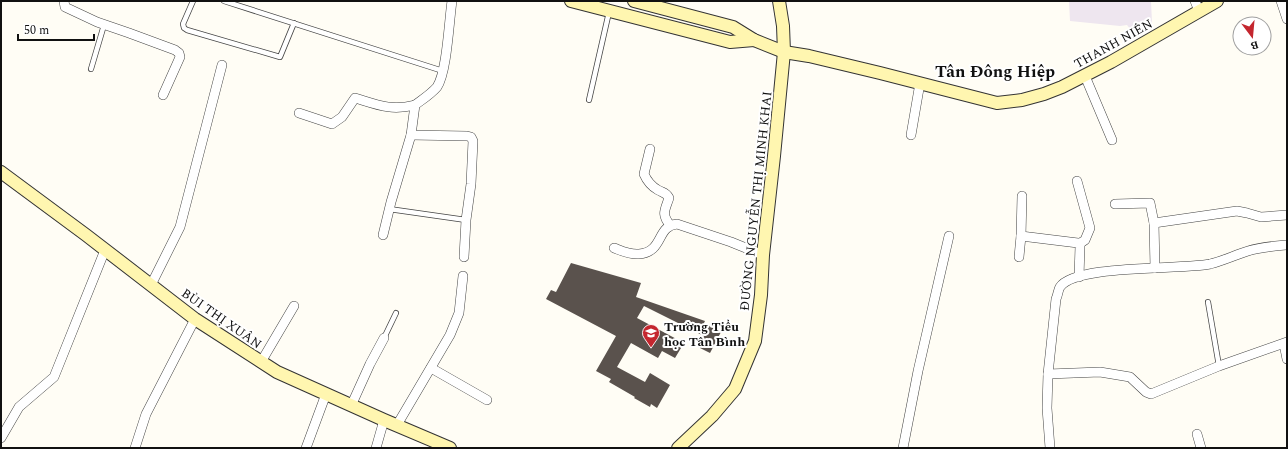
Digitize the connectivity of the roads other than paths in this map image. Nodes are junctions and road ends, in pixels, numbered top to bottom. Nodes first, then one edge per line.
1 (64, 1) edge
2 (193, 1) edge
3 (224, 1) edge
4 (452, 1) edge
5 (571, 1) edge
6 (634, 1) edge
7 (779, 1) edge
8 (1217, 1) edge
9 (1281, 1) edge
10 (1197, 6) edge
11 (609, 10) junction
12 (669, 11) junction
13 (1287, 19) edge
14 (294, 23) junction
15 (104, 25) junction
16 (666, 25) junction
17 (754, 40) junction
18 (784, 52) junction
19 (222, 65) dead end
20 (91, 69) dead end
21 (443, 71) junction
22 (1085, 76) junction
23 (920, 83) junction
24 (163, 96) dead end
25 (589, 100) dead end
26 (415, 105) junction
27 (299, 113) dead end
28 (411, 135) junction
29 (911, 136) dead end
30 (1112, 140) dead end
31 (650, 149) dead end
32 (1, 172) edge
33 (1077, 181) dead end
34 (1022, 196) dead end
35 (1115, 204) dead end
36 (389, 210) junction
37 (1287, 215) edge
38 (466, 220) junction
39 (1154, 223) junction
40 (670, 225) junction
41 (383, 235) dead end
42 (949, 236) dead end
43 (1021, 236) junction
44 (1079, 244) junction
45 (1287, 245) edge
46 (614, 248) dead end
47 (105, 250) junction
48 (763, 255) junction
49 (464, 257) dead end
50 (1019, 257) dead end
51 (1155, 268) junction
52 (463, 276) dead end
53 (1079, 277) junction
54 (151, 285) junction
55 (1208, 302) dead end
56 (294, 306) dead end
57 (396, 314) dead end
58 (195, 319) junction
59 (384, 338) joint
60 (1285, 343) edge
61 (1287, 358) edge
62 (261, 362) junction
63 (1219, 366) junction
64 (431, 368) junction
65 (1048, 374) junction
66 (326, 394) junction
67 (487, 400) dead end
68 (351, 406) junction
69 (384, 420) junction
70 (397, 426) junction
71 (1197, 434) dead end
72 (1, 438) edge
73 (135, 448) edge
74 (306, 448) edge
75 (376, 448) edge
76 (450, 448) edge
77 (678, 448) edge
78 (903, 448) edge
79 (1050, 448) edge
80 (1201, 448) edge

1 - 15 street
2 - 14 lane
3 - 14 lane
4 - 21 street
5 - 11 main road
6 - 12 main road, THANH NIÊN
7 - 18 main road, ĐƯỜNG NGUYỄN THỊ MINH KHAI
8 - 10 main road, THANH NIÊN
9 - 13 street
10 - 22 main road, THANH NIÊN
11 - 16 main road
11 - 25 lane
12 - 16 main road
12 - 17 main road, THANH NIÊN
14 - 21 lane
15 - 20 lane
15 - 24 street
16 - 17 main road
17 - 18 main road, THANH NIÊN
18 - 23 main road, THANH NIÊN
18 - 48 main road, ĐƯỜNG NGUYỄN THỊ MINH KHAI
19 - 54 street
21 - 26 street
22 - 23 main road, THANH NIÊN
22 - 30 street
23 - 29 street
26 - 27 street
26 - 28 street
28 - 36 street
28 - 38 street
31 - 40 street
32 - 47 main road, BÙI THỊ XUÂN
33 - 44 street
34 - 43 street
35 - 39 street
36 - 38 lane
36 - 41 street
37 - 39 street
38 - 49 street
39 - 51 street
40 - 46 street
40 - 48 street
42 - 78 street
43 - 44 street
43 - 50 street
44 - 53 street
45 - 51 street
47 - 54 main road, BÙI THỊ XUÂN
47 - 72 street
48 - 77 main road, ĐƯỜNG NGUYỄN THỊ MINH KHAI
51 - 53 street
52 - 64 street
53 - 65 street
54 - 58 main road, BÙI THỊ XUÂN
55 - 63 lane
56 - 62 street
57 - 59 lane
58 - 62 main road, BÙI THỊ XUÂN
58 - 73 street
59 - 68 street
60 - 61 street
60 - 63 street
62 - 66 main road, BÙI THỊ XUÂN
63 - 65 street
64 - 67 street
64 - 70 street
65 - 79 street
66 - 68 main road, BÙI THỊ XUÂN
66 - 74 street
68 - 69 main road, BÙI THỊ XUÂN
69 - 70 main road, BÙI THỊ XUÂN
69 - 75 street
70 - 76 main road, BÙI THỊ XUÂN
71 - 80 street

